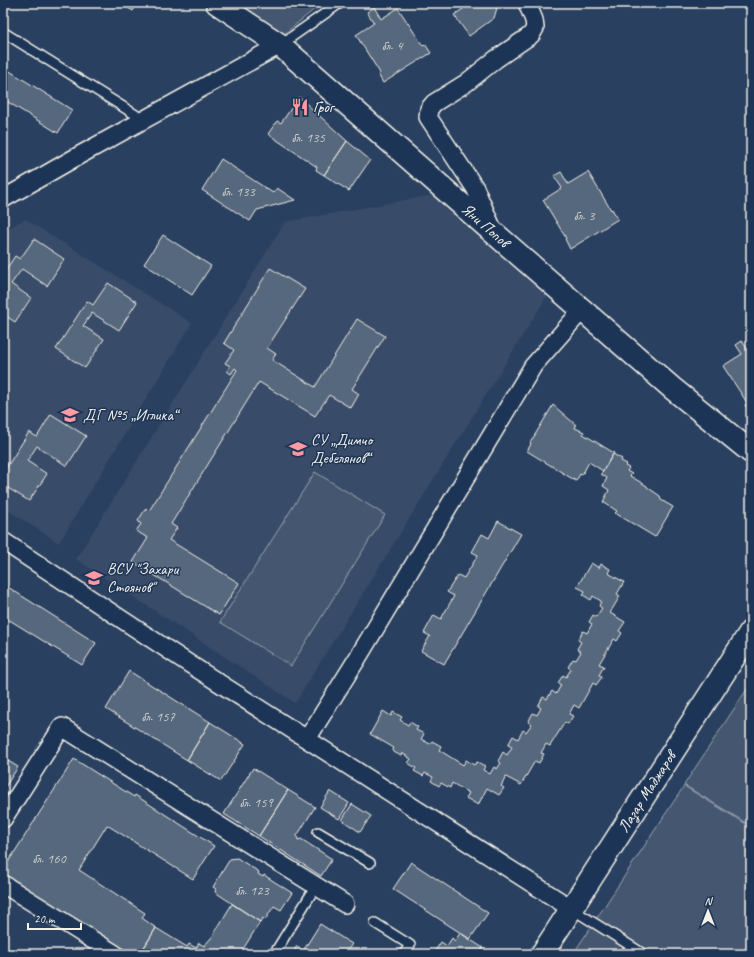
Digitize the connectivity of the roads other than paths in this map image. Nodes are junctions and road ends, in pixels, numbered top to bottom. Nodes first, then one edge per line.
1 (217, 3) edge
2 (340, 3) edge
3 (527, 3) edge
4 (3, 32) edge
5 (280, 45) junction
6 (144, 120) junction
7 (3, 199) edge
8 (494, 233) junction
9 (583, 309) junction
10 (751, 452) edge
11 (3, 541) edge
12 (751, 630) edge
13 (307, 739) junction
14 (3, 819) edge
15 (318, 832) dead end
16 (370, 863) dead end
17 (3, 884) edge
18 (316, 886) junction
19 (345, 904) dead end
20 (572, 909) junction
21 (375, 923) dead end
22 (642, 953) edge
23 (115, 954) edge
24 (274, 954) edge
25 (404, 954) edge
26 (542, 954) edge

1 - 5 street, Яни Попов
2 - 5 lane
3 - 8 street
4 - 6 lane
5 - 6 street
5 - 8 street, Яни Попов
6 - 7 street
8 - 9 street, Яни Попов
9 - 10 street, Яни Попов
9 - 13 street
11 - 13 street
12 - 20 street, Лазар Маджаров
13 - 20 street
14 - 18 street
15 - 16 lane
17 - 23 street
18 - 19 street
18 - 24 lane
20 - 22 lane
20 - 26 street, Лазар Маджаров
21 - 25 lane

